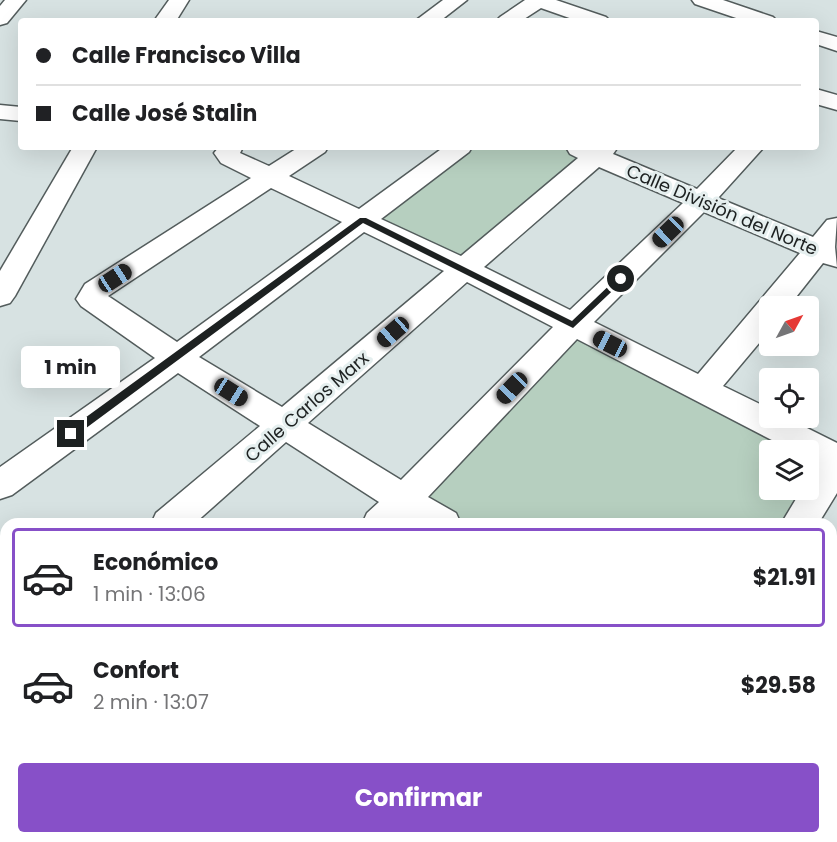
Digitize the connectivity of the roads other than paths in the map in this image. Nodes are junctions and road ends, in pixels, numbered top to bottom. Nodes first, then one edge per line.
1 (16, 0) edge
2 (179, 0) edge
3 (457, 0) edge
4 (537, 0) edge
5 (702, 0) edge
6 (746, 12) edge
7 (167, 18) edge
8 (430, 18) edge
9 (511, 18) edge
10 (590, 18) edge
11 (0, 19) edge
12 (819, 38) edge
13 (837, 44) edge
14 (819, 97) edge
15 (837, 103) edge
16 (0, 112) edge
17 (18, 114) edge
18 (83, 150) edge
19 (229, 150) edge
20 (312, 150) edge
21 (456, 150) edge
22 (592, 150) edge
23 (749, 150) edge
24 (271, 177) junction
25 (700, 201) junction
26 (363, 220) junction
27 (837, 226) edge
28 (828, 254) edge
29 (466, 270) junction
30 (0, 296) edge
31 (784, 296) edge
32 (759, 323) edge
33 (573, 325) junction
34 (177, 358) junction
35 (702, 390) junction
36 (285, 426) junction
37 (837, 458) edge
38 (837, 464) edge
39 (0, 485) edge
40 (405, 499) junction
41 (176, 518) edge
42 (386, 518) edge
43 (434, 518) edge
44 (803, 518) edge

1 - 11 street
2 - 7 street
3 - 8 street
4 - 9 street
4 - 10 street
5 - 6 street
12 - 13 street
14 - 15 street
16 - 17 street
18 - 30 street
19 - 24 street
20 - 24 street
21 - 26 street
22 - 25 street, Calle División del Norte
22 - 29 street, Calle Carlos Marx
23 - 25 street
24 - 26 street
24 - 34 street
25 - 28 street, Calle División del Norte
25 - 33 street
26 - 29 street
26 - 34 street
27 - 28 street
28 - 31 street
29 - 33 street
29 - 36 street, Calle Carlos Marx
32 - 35 street
33 - 35 street
33 - 40 street
34 - 36 street
34 - 39 street
35 - 37 street
36 - 40 street
36 - 41 street, Calle Carlos Marx
38 - 44 street
40 - 42 street
40 - 43 street

